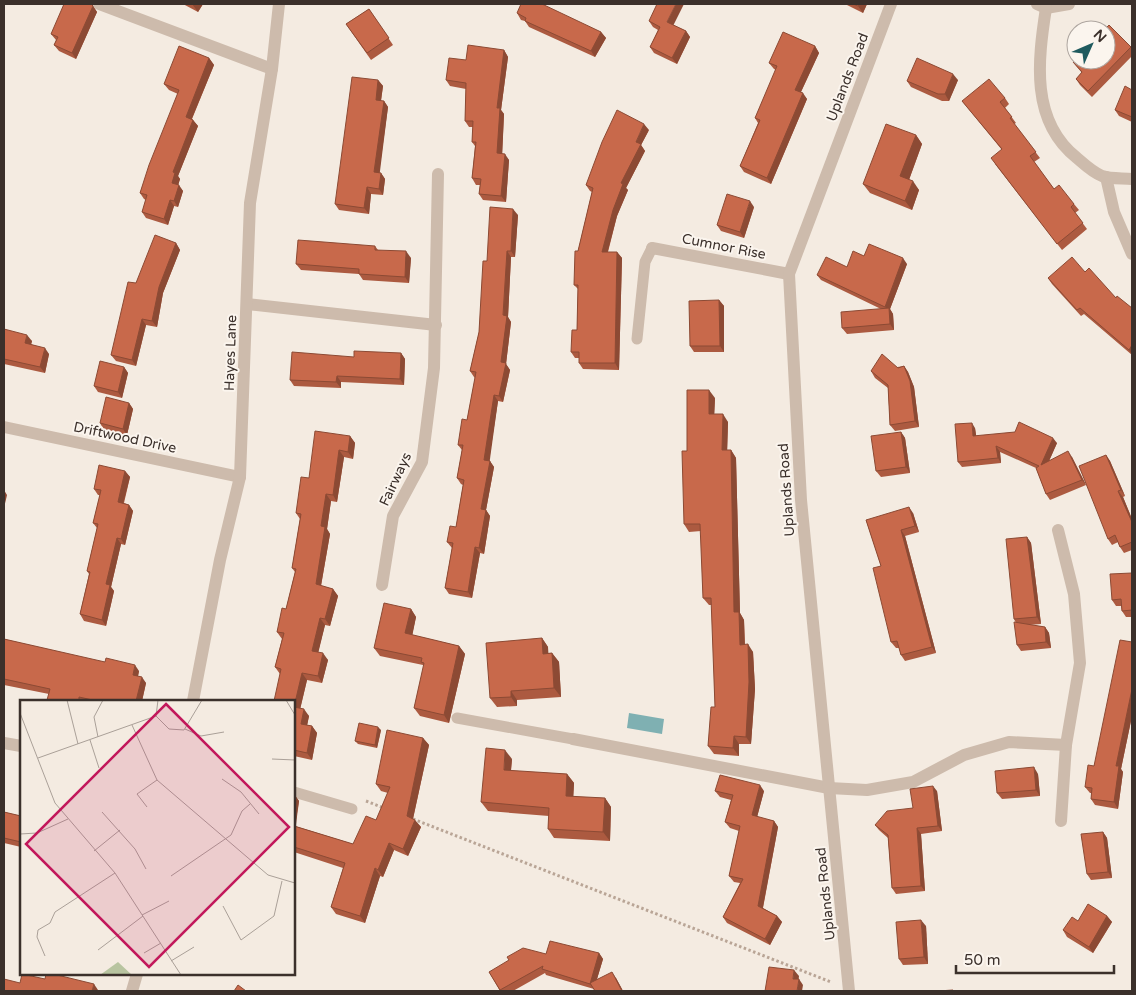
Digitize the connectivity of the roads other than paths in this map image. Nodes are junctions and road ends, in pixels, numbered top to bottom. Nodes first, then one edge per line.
1 (99, 4) edge
2 (278, 4) edge
3 (891, 4) edge
4 (1069, 4) edge
5 (1041, 6) edge
6 (272, 69) junction
7 (438, 174) dead end
8 (1106, 177) junction
9 (1132, 179) edge
10 (652, 248) joint
11 (1132, 254) edge
12 (789, 274) junction
13 (247, 304) junction
14 (436, 325) junction
15 (637, 339) dead end
16 (4, 427) edge
17 (240, 477) junction
18 (1058, 530) dead end
19 (382, 585) dead end
20 (194, 700) edge
21 (458, 718) dead end
22 (573, 739) joint
23 (4, 743) edge
24 (1066, 745) junction
25 (20, 746) edge
26 (829, 788) junction
27 (295, 792) edge
28 (352, 809) dead end
29 (1061, 821) dead end
30 (137, 975) edge
31 (849, 990) edge
32 (132, 991) edge

1 - 6 street
2 - 6 street, Hayes Lane
3 - 12 street, Uplands Road
4 - 5 street
5 - 8 street
6 - 13 street, Hayes Lane
7 - 14 street, Fairways
8 - 9 street
8 - 11 street
10 - 12 street, Cumnor Rise
10 - 15 lane
12 - 26 street, Uplands Road
13 - 14 street
13 - 17 street, Hayes Lane
14 - 19 street, Fairways
16 - 17 street, Driftwood Drive
17 - 20 street, Hayes Lane
18 - 24 street
21 - 22 lane
22 - 26 street
23 - 25 street
24 - 26 street
24 - 29 street
26 - 31 street, Uplands Road
27 - 28 lane
30 - 32 street

